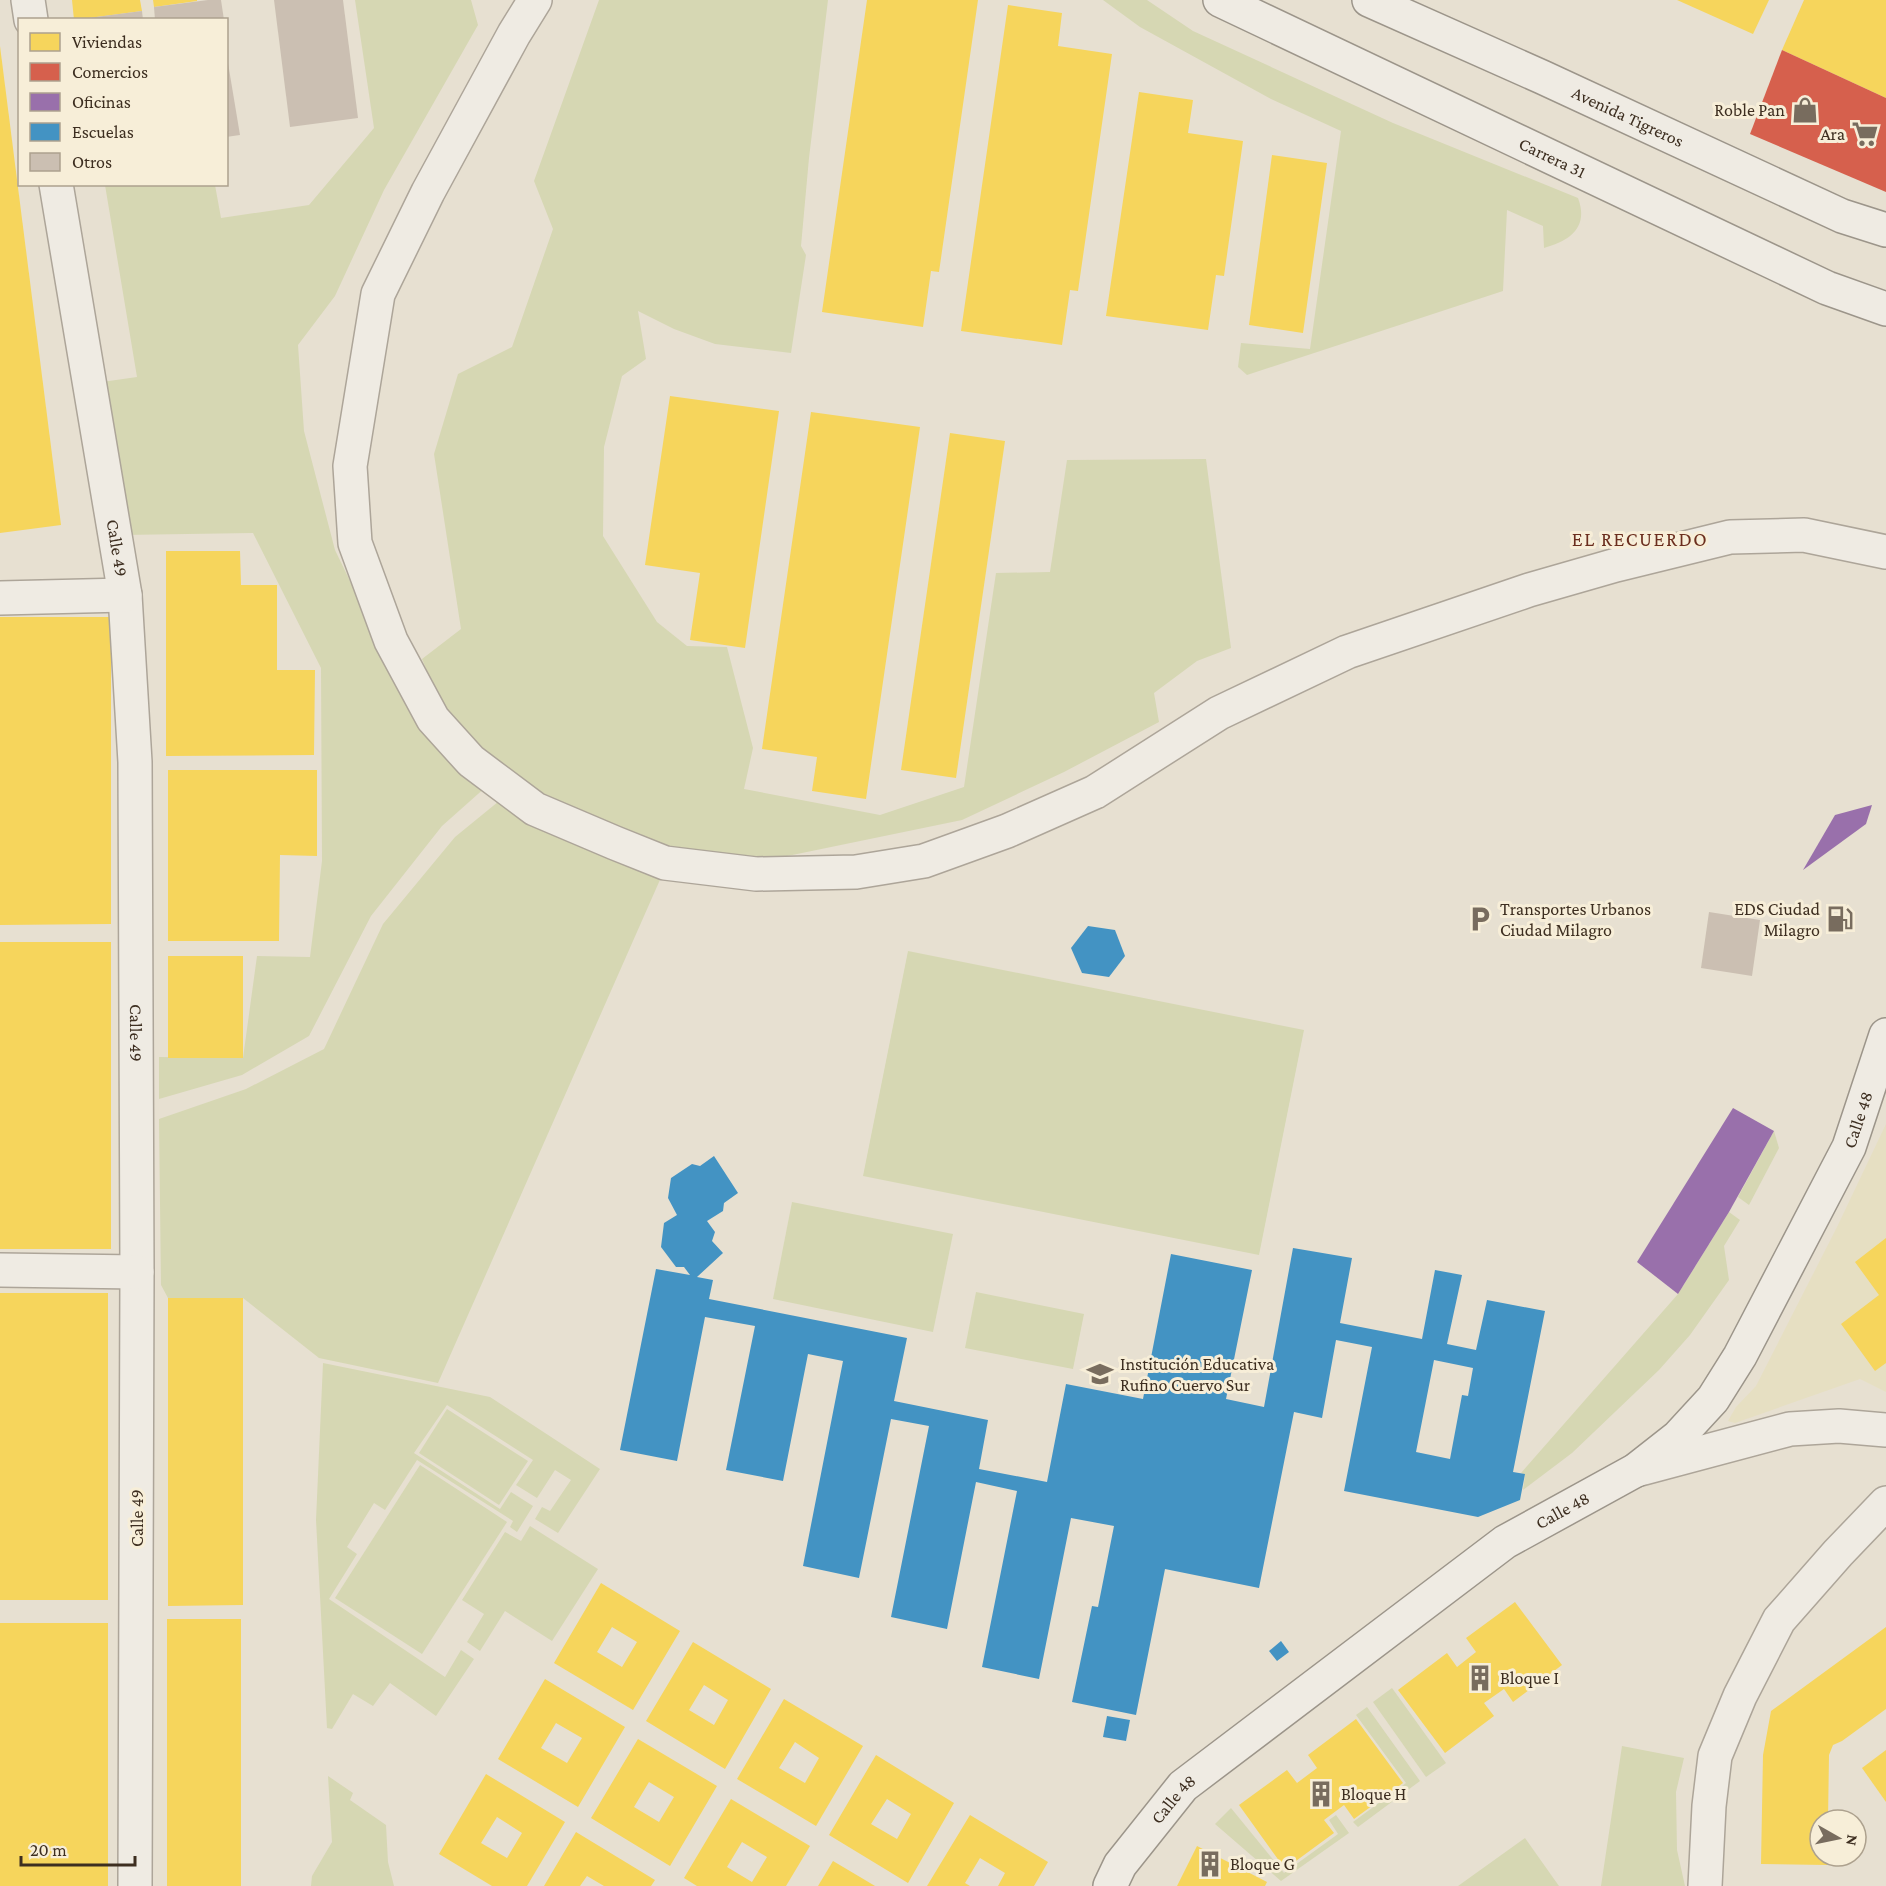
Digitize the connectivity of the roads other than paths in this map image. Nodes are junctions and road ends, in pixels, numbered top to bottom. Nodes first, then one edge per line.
1 (28, 0) edge
2 (535, 0) edge
3 (1220, 0) edge
4 (1369, 0) edge
5 (31, 18) edge
6 (56, 186) edge
7 (1886, 230) edge
8 (1886, 309) edge
9 (1886, 552) edge
10 (125, 596) junction
11 (0, 598) edge
12 (1886, 1035) edge
13 (0, 1270) edge
14 (138, 1272) junction
15 (1886, 1430) edge
16 (1636, 1470) junction
17 (1886, 1503) edge
18 (135, 1886) edge
19 (1110, 1886) edge
20 (1705, 1886) edge

1 - 5 street
2 - 9 street
3 - 8 street, Carrera 31
4 - 7 street, Avenida Tigreros
6 - 10 street, Calle 49
10 - 11 street
10 - 14 street, Calle 49
12 - 16 street, Calle 48
13 - 14 street
14 - 18 street, Calle 49
15 - 16 street
16 - 19 street, Calle 48
17 - 20 street

